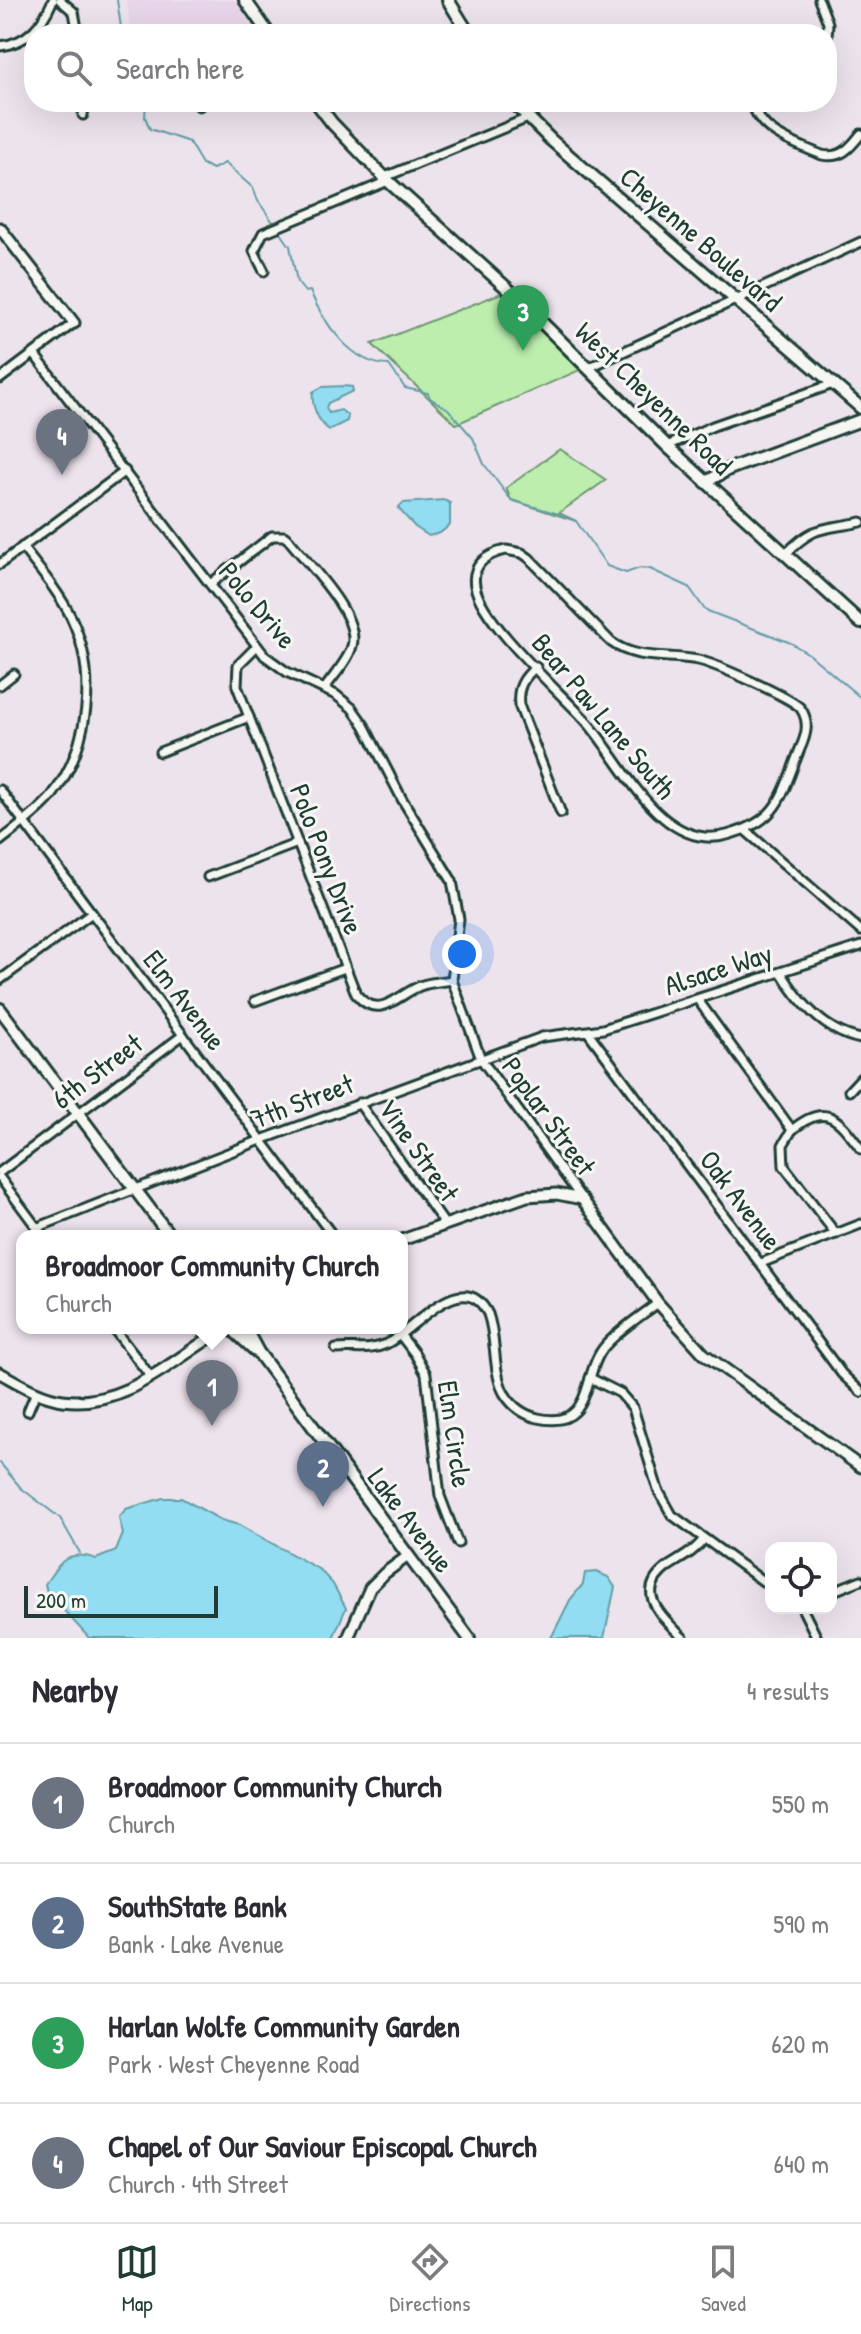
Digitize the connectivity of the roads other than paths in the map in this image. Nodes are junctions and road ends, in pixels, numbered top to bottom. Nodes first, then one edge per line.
1 (53, 0) edge
2 (60, 0) edge
3 (245, 0) edge
4 (448, 0) edge
5 (819, 0) edge
6 (40, 24) edge
7 (76, 24) edge
8 (262, 24) edge
9 (463, 24) edge
10 (828, 24) edge
11 (24, 38) edge
12 (0, 46) edge
13 (83, 112) edge
14 (324, 112) edge
15 (522, 112) edge
16 (756, 112) edge
17 (83, 115) dead end
18 (528, 118) junction
19 (860, 136) edge
20 (386, 179) junction
21 (0, 228) edge
22 (861, 242) edge
23 (264, 271) dead end
24 (735, 300) junction
25 (74, 323) joint
26 (34, 354) junction
27 (588, 368) junction
28 (0, 379) edge
29 (833, 384) junction
30 (861, 408) edge
31 (861, 420) edge
32 (667, 446) junction
33 (125, 471) junction
34 (706, 482) junction
35 (861, 522) edge
36 (22, 547) junction
37 (786, 554) junction
38 (0, 564) edge
39 (210, 584) junction
40 (861, 623) edge
41 (257, 646) junction
42 (536, 667) junction
43 (14, 674) dead end
44 (0, 685) edge
45 (325, 688) junction
46 (249, 717) junction
47 (160, 752) dead end
48 (0, 790) edge
49 (561, 813) dead end
50 (24, 823) junction
51 (745, 830) junction
52 (0, 841) edge
53 (298, 843) junction
54 (208, 877) dead end
55 (92, 913) junction
56 (861, 931) edge
57 (861, 946) edge
58 (345, 968) junction
59 (781, 972) junction
60 (0, 980) edge
61 (452, 980) junction
62 (698, 1000) junction
63 (255, 1001) dead end
64 (0, 1009) edge
65 (588, 1032) junction
66 (183, 1035) junction
67 (861, 1039) edge
68 (481, 1059) junction
69 (861, 1078) edge
70 (849, 1091) dead end
71 (359, 1103) junction
72 (78, 1112) junction
73 (792, 1130) junction
74 (261, 1140) junction
75 (861, 1149) edge
76 (0, 1175) edge
77 (135, 1188) junction
78 (582, 1199) junction
79 (444, 1223) junction
80 (861, 1224) edge
81 (36, 1228) joint
82 (166, 1230) edge
83 (328, 1230) edge
84 (836, 1234) junction
85 (408, 1238) edge
86 (761, 1263) junction
87 (658, 1303) junction
88 (408, 1330) edge
89 (118, 1334) edge
90 (207, 1334) edge
91 (216, 1334) edge
92 (236, 1334) edge
93 (248, 1334) edge
94 (403, 1334) edge
95 (401, 1336) junction
96 (200, 1342) junction
97 (336, 1349) dead end
98 (258, 1352) junction
99 (0, 1373) edge
100 (151, 1377) junction
101 (590, 1378) junction
102 (36, 1392) junction
103 (861, 1392) edge
104 (28, 1411) dead end
105 (861, 1467) edge
106 (704, 1539) junction
107 (458, 1543) dead end
108 (408, 1556) junction
109 (861, 1580) edge
110 (765, 1583) edge
111 (837, 1590) edge
112 (805, 1614) edge
113 (348, 1638) edge
114 (469, 1638) edge
115 (683, 1638) edge
116 (817, 1638) edge

1 - 6 street
2 - 7 street
3 - 8 main road
4 - 9 main road
5 - 10 street
11 - 12 street
13 - 17 street
14 - 20 main road, West Cheyenne Road
15 - 18 main road, Cheyenne Boulevard
16 - 19 street
18 - 20 street
18 - 24 main road, Cheyenne Boulevard
20 - 23 street
20 - 27 main road, West Cheyenne Road
21 - 25 street
22 - 24 street
24 - 27 street
24 - 29 main road, Cheyenne Boulevard
25 - 26 street
26 - 28 street
26 - 33 street, Polo Drive
27 - 32 main road, West Cheyenne Road
29 - 30 main road, Cheyenne Boulevard
29 - 32 street
31 - 34 main road
32 - 34 main road, West Cheyenne Road
33 - 36 street
33 - 39 street, Polo Drive
34 - 37 main road, West Cheyenne Road
35 - 37 street
36 - 38 street
36 - 50 street
37 - 40 main road, West Cheyenne Road
39 - 41 street, Polo Drive
39 - 45 street
41 - 45 street, Polo Drive
41 - 46 street, Polo Pony Drive
42 - 49 street
42 - 51 street, Bear Paw Lane South
42 - 51 street, Bear Paw Lane South
43 - 44 street
45 - 61 street, Polo Drive
46 - 47 street
46 - 53 street, Polo Pony Drive
48 - 50 street, Elm Avenue
50 - 52 street
50 - 55 street, Elm Avenue
51 - 56 street
53 - 54 street
53 - 58 street, Polo Pony Drive
55 - 60 street
55 - 66 street, Elm Avenue
57 - 59 street, Alsace Way
58 - 61 street, Polo Pony Drive
58 - 63 street
59 - 62 street, Alsace Way
59 - 67 street
61 - 68 street, Polo Drive
62 - 65 street, Alsace Way
62 - 73 street
64 - 72 main road
65 - 68 street, 7th Street
65 - 86 street, Oak Avenue
66 - 72 street, 6th Street
66 - 74 street, Elm Avenue
68 - 71 street, 7th Street
68 - 78 street, Poplar Street
69 - 70 street
71 - 74 street, 7th Street
71 - 79 street, Vine Street
72 - 76 street, 6th Street
72 - 77 main road
73 - 75 street
73 - 84 street
74 - 77 street, 7th Street
74 - 83 street, Elm Avenue
76 - 81 street
77 - 81 street, 7th Street
77 - 82 main road
78 - 79 street
78 - 87 street
79 - 85 street
80 - 84 street
84 - 86 street
86 - 103 street, Oak Avenue
87 - 101 street
87 - 105 street
88 - 101 street
89 - 100 street
90 - 96 street
91 - 96 street
92 - 98 main road, Lake Avenue
93 - 98 main road, Lake Avenue
94 - 95 street
95 - 97 street
95 - 107 street, Elm Circle
96 - 100 street
98 - 108 main road, Lake Avenue
99 - 102 street
100 - 102 street
101 - 106 street
102 - 104 street
106 - 110 street
106 - 115 street
108 - 113 street
108 - 114 main road, Lake Avenue
109 - 111 street
112 - 116 street

